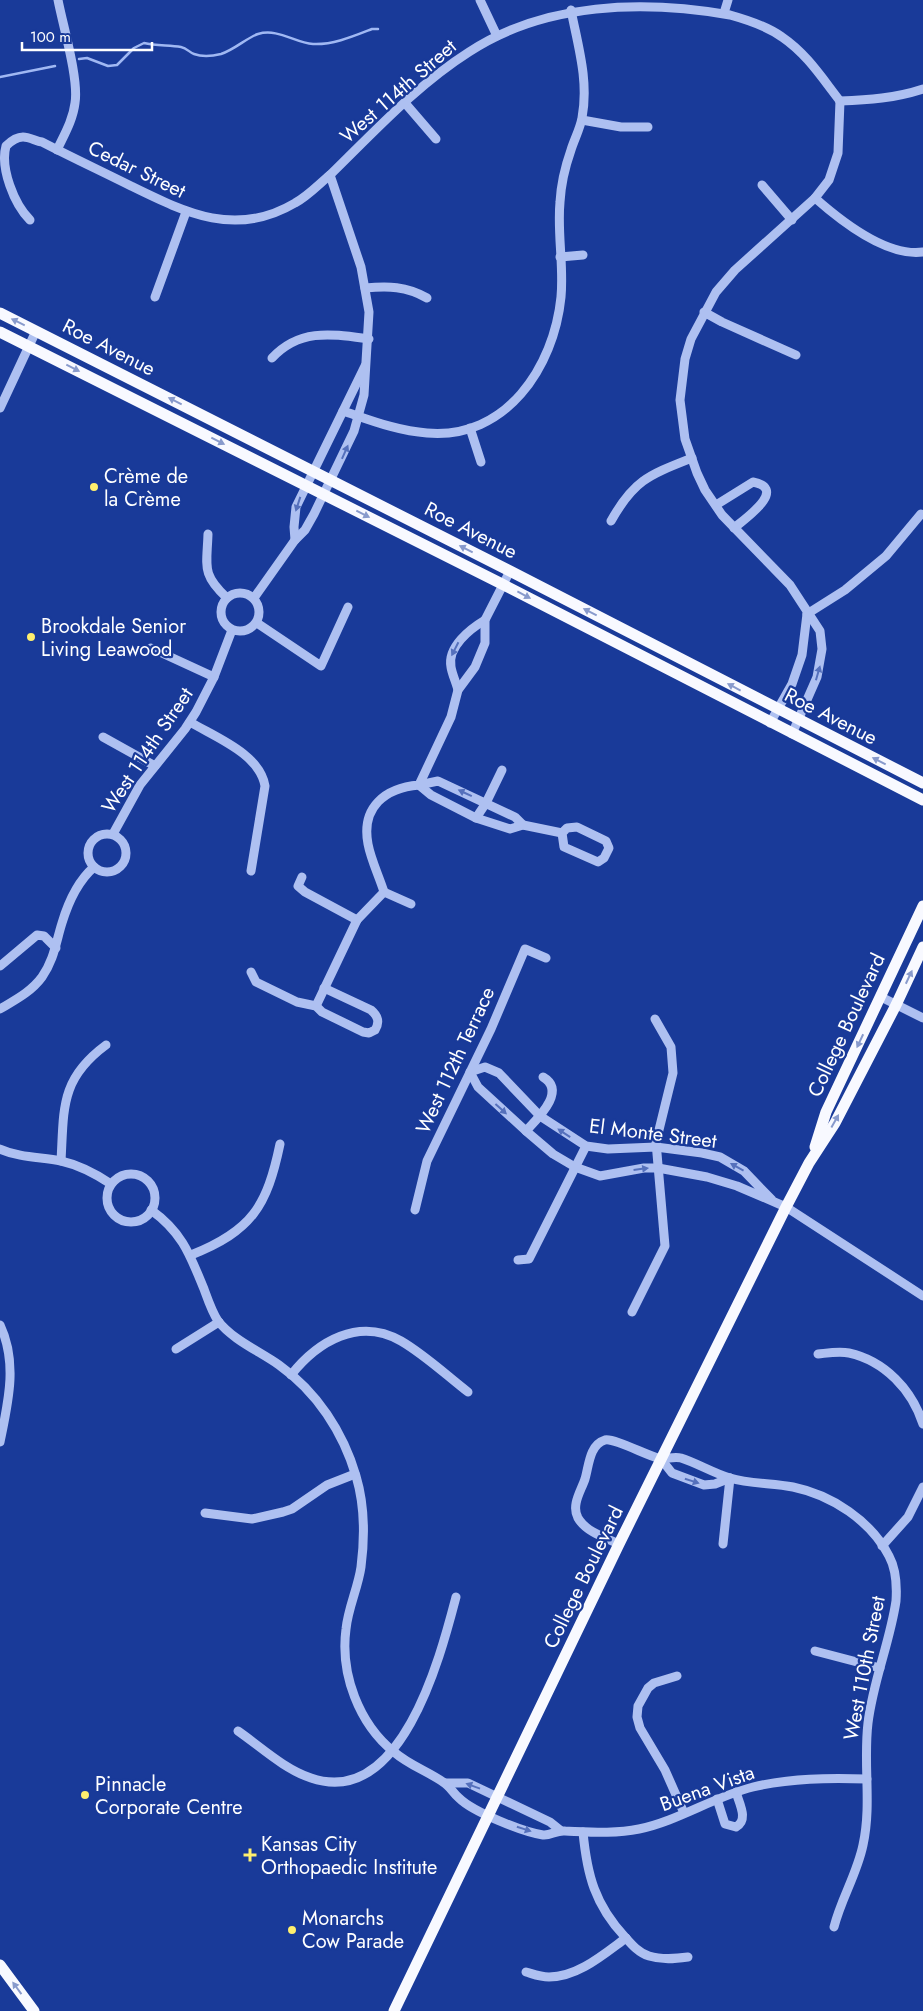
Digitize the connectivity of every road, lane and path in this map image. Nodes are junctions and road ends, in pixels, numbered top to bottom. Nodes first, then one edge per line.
1 (58, 0) edge
2 (480, 0) edge
3 (728, 0) edge
4 (611, 2) edge
5 (571, 10) junction
6 (724, 13) junction
7 (497, 36) junction
8 (923, 89) edge
9 (840, 101) junction
10 (405, 103) junction
11 (582, 120) junction
12 (648, 127) dead end
13 (436, 139) dead end
14 (57, 150) junction
15 (330, 175) junction
16 (762, 185) dead end
17 (815, 198) junction
18 (186, 212) junction
19 (30, 220) dead end
20 (792, 220) junction
21 (922, 254) edge
22 (583, 255) dead end
23 (560, 257) junction
24 (365, 288) junction
25 (154, 297) dead end
26 (426, 298) dead end
27 (704, 312) junction
28 (0, 313) edge
29 (36, 331) junction
30 (0, 332) edge
31 (368, 339) junction
32 (29, 346) junction
33 (796, 355) dead end
34 (272, 358) dead end
35 (367, 364) junction
36 (0, 408) edge
37 (343, 411) junction
38 (358, 416) junction
39 (470, 428) junction
40 (692, 458) junction
41 (481, 462) dead end
42 (312, 471) junction
43 (331, 480) junction
44 (305, 484) junction
45 (324, 494) junction
46 (716, 505) junction
47 (921, 514) dead end
48 (611, 521) dead end
49 (734, 528) junction
50 (208, 534) dead end
51 (296, 540) junction
52 (510, 570) junction
53 (502, 584) junction
54 (227, 598) junction
55 (254, 598) junction
56 (348, 606) dead end
57 (807, 614) junction
58 (485, 620) junction
59 (257, 623) junction
60 (232, 630) junction
61 (151, 648) dead end
62 (214, 677) junction
63 (458, 690) junction
64 (777, 710) junction
65 (798, 720) junction
66 (190, 722) junction
67 (770, 723) junction
68 (792, 734) junction
69 (103, 737) dead end
70 (155, 766) junction
71 (502, 770) dead end
72 (923, 783) edge
73 (419, 784) junction
74 (923, 800) edge
75 (486, 803) junction
76 (476, 818) junction
77 (523, 826) junction
78 (562, 833) junction
79 (113, 834) junction
80 (94, 867) junction
81 (251, 871) dead end
82 (302, 877) dead end
83 (384, 892) junction
84 (411, 904) dead end
85 (923, 906) edge
86 (357, 920) junction
87 (923, 947) edge
88 (56, 948) junction
89 (546, 958) dead end
90 (0, 966) edge
91 (250, 972) dead end
92 (324, 988) junction
93 (880, 997) junction
94 (896, 1005) junction
95 (316, 1006) junction
96 (0, 1009) edge
97 (923, 1018) edge
98 (655, 1019) dead end
99 (106, 1044) dead end
100 (470, 1072) junction
101 (542, 1077) dead end
102 (540, 1116) junction
103 (526, 1131) junction
104 (280, 1144) dead end
105 (586, 1146) junction
106 (656, 1147) junction
107 (0, 1149) edge
108 (61, 1161) junction
109 (809, 1163) junction
110 (575, 1167) junction
111 (658, 1168) junction
112 (111, 1184) junction
113 (772, 1200) junction
114 (786, 1207) junction
115 (151, 1210) junction
116 (415, 1210) dead end
117 (192, 1256) junction
118 (518, 1260) dead end
119 (923, 1296) edge
120 (632, 1312) dead end
121 (219, 1322) junction
122 (0, 1325) edge
123 (176, 1350) dead end
124 (818, 1354) dead end
125 (291, 1375) junction
126 (468, 1392) dead end
127 (923, 1424) edge
128 (0, 1442) edge
129 (661, 1459) junction
130 (355, 1474) junction
131 (730, 1478) junction
132 (923, 1487) edge
133 (205, 1513) dead end
134 (619, 1544) junction
135 (723, 1544) dead end
136 (882, 1546) junction
137 (456, 1597) dead end
138 (815, 1651) dead end
139 (880, 1668) junction
140 (677, 1676) dead end
141 (238, 1731) dead end
142 (392, 1751) junction
143 (867, 1779) junction
144 (447, 1783) junction
145 (736, 1792) junction
146 (497, 1797) junction
147 (717, 1799) junction
148 (684, 1813) junction
149 (488, 1815) junction
150 (560, 1830) junction
151 (582, 1832) junction
152 (834, 1927) dead end
153 (626, 1938) junction
154 (688, 1958) dead end
155 (0, 1965) edge
156 (526, 1972) dead end
157 (34, 2011) edge
158 (394, 2011) edge

1 - 14 street
2 - 7 street
3 - 6 street
4 - 5 street, West 114th Street
4 - 6 street, West 114th Street
5 - 7 street, West 114th Street
5 - 11 street
6 - 9 street, West 114th Street
7 - 10 street, West 114th Street
8 - 9 street
9 - 17 street
10 - 13 street
10 - 15 street, West 114th Street
11 - 12 street
11 - 23 street
14 - 18 street, Cedar Street
14 - 19 street, Cedar Street
15 - 18 street, Cedar Street
15 - 24 street
16 - 20 street
17 - 20 street
17 - 21 street
18 - 25 street
20 - 27 street
22 - 23 street
23 - 39 street
24 - 26 street
24 - 31 street
27 - 33 street
27 - 40 street
29 -> 28 main road, Roe Avenue
29 - 32 street
42 -> 29 main road, Roe Avenue
30 - 32 main road, Roe Avenue
31 - 34 street
31 - 35 street
32 - 36 street
32 -> 44 main road, Roe Avenue
35 - 37 street
35 - 38 street
37 - 38 street
37 - 42 street
38 - 39 street
43 -> 38 street
39 - 41 street
40 - 46 street
40 - 48 street
42 - 43 main road, Roe Avenue
42 - 44 street
43 - 45 street
52 -> 43 main road, Roe Avenue
44 - 45 main road, Roe Avenue
44 -> 51 street
45 - 51 street
45 -> 53 main road, Roe Avenue
46 - 49 street
46 - 49 street
47 - 57 street
49 - 57 street
50 - 54 street
51 - 55 street
52 - 53 street
64 -> 52 main road, Roe Avenue
53 - 58 street
53 -> 67 main road, Roe Avenue
54 - 55 street
54 - 60 street
55 - 59 street
56 - 59 street
57 - 64 street
65 -> 57 street
58 - 63 street
58 -> 63 street
59 - 60 street
60 - 62 street, West 114th Street
61 - 62 street
62 - 66 street, West 114th Street
63 - 73 street
64 - 65 main road, Roe Avenue
64 - 67 street
65 - 68 street
72 -> 65 main road, Roe Avenue
66 - 70 street, West 114th Street
66 - 81 street
67 - 68 main road, Roe Avenue
68 - 74 main road, Roe Avenue
69 - 70 street
70 - 79 street, West 114th Street
71 - 75 street
75 -> 73 street
73 - 76 street
73 - 83 street
75 - 76 street
75 - 77 street
76 - 77 street
77 - 78 street
78 - 78 street
79 - 80 street, West 114th Street
79 - 80 street, West 114th Street
80 - 88 street
82 - 86 street
83 - 84 street
83 - 86 street
85 - 93 main road, College Boulevard
86 - 92 street
94 -> 87 main road, College Boulevard
88 - 90 street
88 - 96 street
89 - 100 street, West 112th Terrace
91 - 95 street
92 - 95 street
92 - 95 street
93 - 94 street
93 -> 109 main road, College Boulevard
94 - 97 street
109 -> 94 main road, College Boulevard
98 - 106 street
99 - 108 street
100 - 102 street, El Monte Street
100 -> 103 street, El Monte Street
100 - 116 street, West 112th Terrace
101 - 102 street
102 - 103 street
105 -> 102 street, El Monte Street
103 - 110 street, El Monte Street
104 - 117 street
105 - 106 street, El Monte Street
105 - 110 street
106 - 111 street
113 -> 106 street, El Monte Street
107 - 108 street
108 - 112 street
109 - 114 main road, College Boulevard
110 -> 111 street, El Monte Street
110 - 118 street
111 - 113 street, El Monte Street
111 - 120 street
112 - 115 street
112 - 115 street
113 - 114 street, El Monte Street
114 - 119 street, El Monte Street
114 - 129 main road, College Boulevard
115 - 117 street
117 - 121 street
121 - 123 street
121 - 125 street
122 - 128 street
124 - 127 street
125 - 126 street
125 - 130 street
129 - 131 street
129 -> 131 street
129 - 134 main road, College Boulevard
129 - 134 street
130 - 133 street
130 - 142 street
131 - 135 street
131 - 136 street, West 110th Street
132 - 136 street
134 - 146 main road, College Boulevard
136 - 139 street, West 110th Street
137 - 142 street
138 - 139 street
139 - 143 street, West 110th Street
140 - 148 street
141 - 142 street
142 - 144 street
143 - 145 street, Buena Vista
143 - 152 street, West 110th Street
146 -> 144 street, Buena Vista
144 - 149 street, Buena Vista
145 - 147 street, Buena Vista
145 - 147 street
146 - 149 main road, College Boulevard
146 - 150 street, Buena Vista
147 - 148 street, Buena Vista
148 - 151 street, Buena Vista
149 -> 150 street, Buena Vista
149 - 158 main road, College Boulevard
150 - 151 street, Buena Vista
151 - 153 street
153 - 154 street
153 - 156 street
157 -> 155 main road

